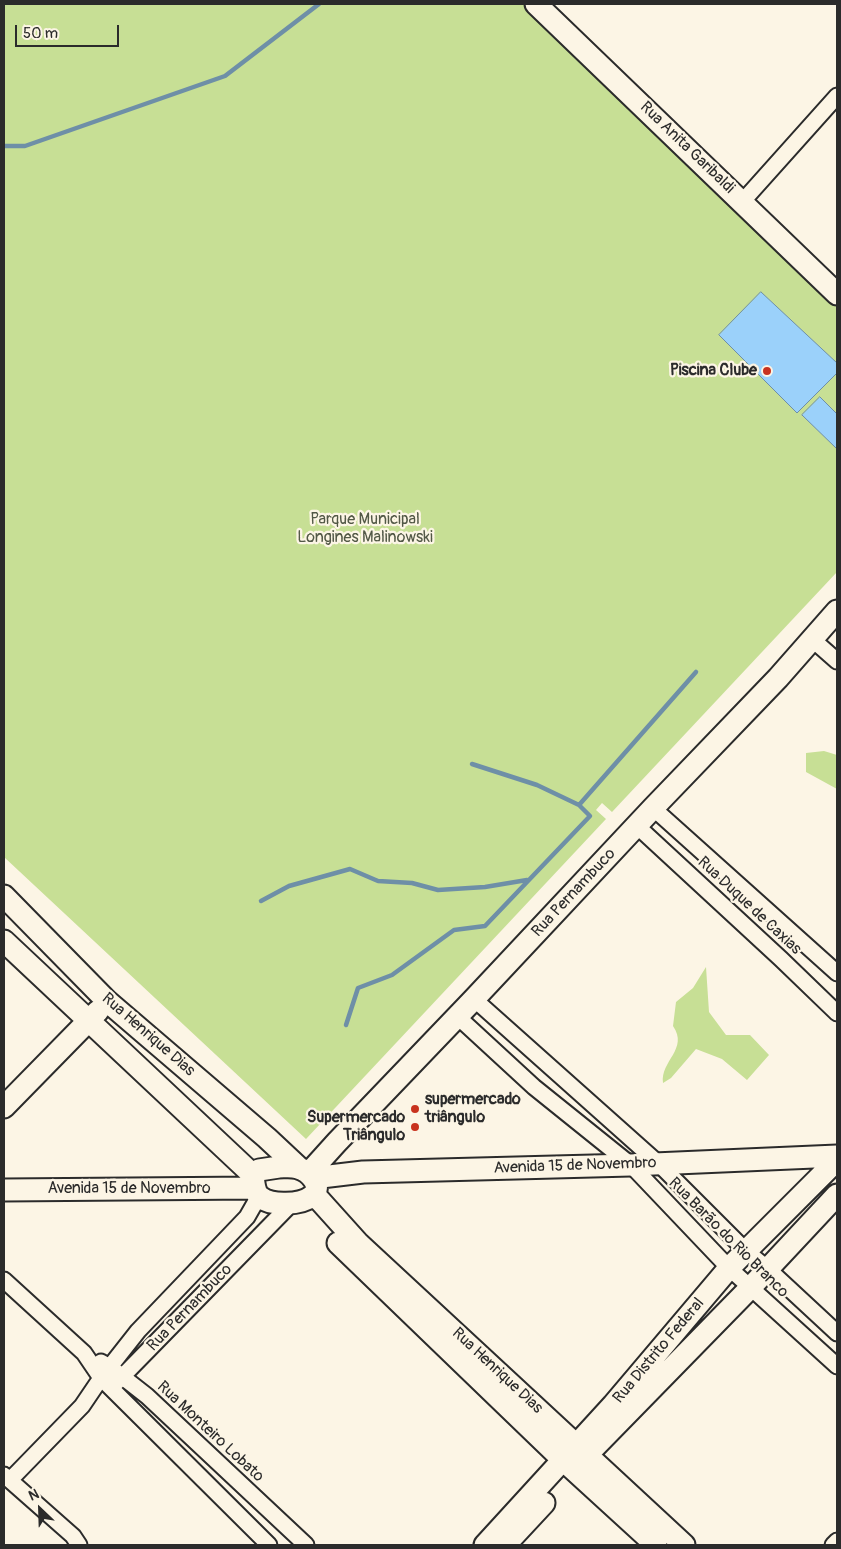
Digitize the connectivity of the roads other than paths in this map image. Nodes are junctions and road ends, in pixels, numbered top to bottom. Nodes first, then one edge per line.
1 (536, 4) edge
2 (837, 96) edge
3 (743, 201) junction
4 (837, 294) edge
5 (834, 621) edge
6 (812, 639) junction
7 (837, 661) edge
8 (652, 808) junction
9 (637, 826) junction
10 (4, 896) edge
11 (799, 938) junction
12 (4, 941) edge
13 (781, 959) junction
14 (837, 973) edge
15 (474, 1000) junction
16 (107, 1001) junction
17 (837, 1013) edge
18 (458, 1017) junction
19 (88, 1021) junction
20 (550, 1068) junction
21 (534, 1087) junction
22 (4, 1107) edge
23 (835, 1164) edge
24 (665, 1170) junction
25 (637, 1172) junction
26 (306, 1186) junction
27 (255, 1187) junction
28 (4, 1190) edge
29 (837, 1195) edge
30 (746, 1251) junction
31 (729, 1268) junction
32 (768, 1268) junction
33 (4, 1280) edge
34 (750, 1288) junction
35 (837, 1333) edge
36 (837, 1366) edge
37 (111, 1377) junction
38 (575, 1457) junction
39 (7, 1477) edge
40 (837, 1541) edge
41 (678, 1543) edge
42 (78, 1545) edge
43 (269, 1545) edge
44 (306, 1545) edge
45 (484, 1545) edge
46 (505, 1545) edge
47 (656, 1545) edge
48 (833, 1545) edge

1 - 3 street, Rua Anita Garibaldi
2 - 3 street
3 - 4 street, Rua Anita Garibaldi
5 - 6 street, Rua Pernambuco
6 - 7 street
6 - 8 street, Rua Pernambuco
8 - 9 street, Rua Pernambuco
8 - 11 street, Rua Duque de Caxias
9 - 13 street, Rua Duque de Caxias
9 - 15 street, Rua Pernambuco
10 - 16 street, Rua Henrique Dias
11 - 13 street
11 - 14 street, Rua Duque de Caxias
12 - 19 street, Rua Henrique Dias
13 - 17 street, Rua Duque de Caxias
15 - 18 street, Rua Pernambuco
15 - 20 street, Rua Barão do Rio Branco
16 - 19 street
16 - 26 street, Rua Henrique Dias
18 - 21 street, Rua Barão do Rio Branco
18 - 26 street, Rua Pernambuco
19 - 22 street
19 - 27 street, Rua Henrique Dias
20 - 21 street
20 - 24 street, Rua Barão do Rio Branco
21 - 25 street, Rua Barão do Rio Branco
23 - 24 street, Avenida 15 de Novembro
23 - 30 street, Rua Distrito Federal
24 - 25 street, Avenida 15 de Novembro
24 - 30 street, Rua Barão do Rio Branco
25 - 26 street, Avenida 15 de Novembro
25 - 31 street, Rua Barão do Rio Branco
26 - 27 street, Avenida 15 de Novembro
26 - 27 street, Avenida 15 de Novembro
26 - 37 street, Rua Pernambuco
26 - 38 street, Rua Henrique Dias
27 - 28 street, Avenida 15 de Novembro
27 - 37 street, Rua Pernambuco
29 - 32 street, Rua Distrito Federal
30 - 31 street, Rua Distrito Federal
30 - 32 street, Rua Barão do Rio Branco
31 - 34 street, Rua Barão do Rio Branco
31 - 38 street, Rua Distrito Federal
32 - 34 street, Rua Distrito Federal
32 - 35 street, Rua Barão do Rio Branco
33 - 37 street, Rua Monteiro Lobato
34 - 36 street, Rua Barão do Rio Branco
34 - 38 street, Rua Distrito Federal
37 - 39 street, Rua Pernambuco
37 - 43 street, Rua Monteiro Lobato
37 - 44 street, Rua Monteiro Lobato
38 - 41 street, Rua Henrique Dias
38 - 45 street, Rua Distrito Federal
38 - 46 street, Rua Distrito Federal
38 - 47 street, Rua Henrique Dias
39 - 42 street
40 - 48 street

